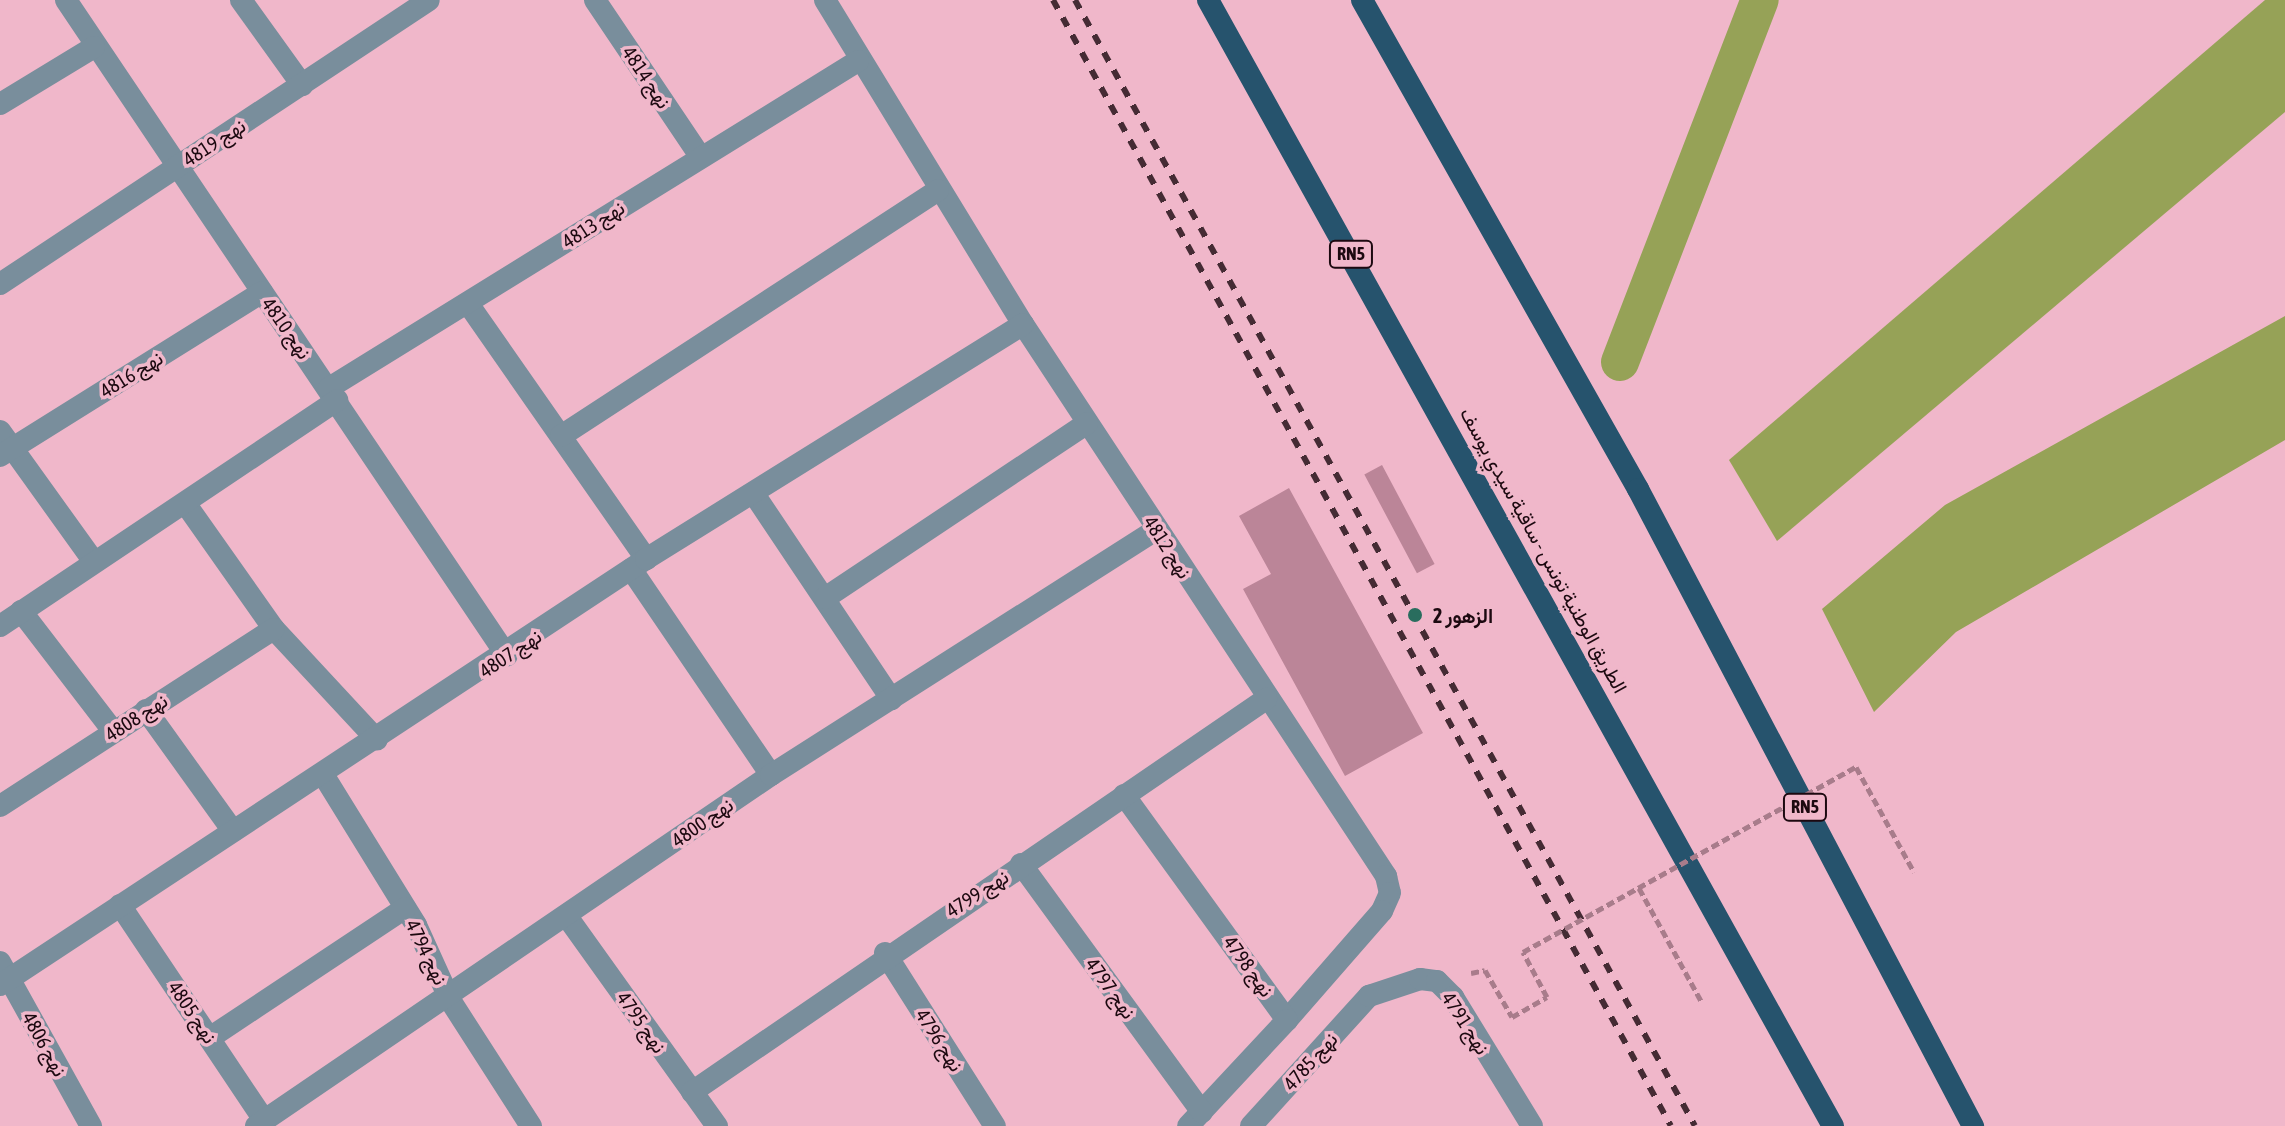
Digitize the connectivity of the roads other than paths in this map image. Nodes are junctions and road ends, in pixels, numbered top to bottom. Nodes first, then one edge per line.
1 (66, 0) edge
2 (241, 0) edge
3 (595, 0) edge
4 (825, 0) edge
5 (1208, 0) edge
6 (1362, 0) edge
7 (419, 3) edge
8 (94, 47) junction
9 (858, 61) junction
10 (302, 85) junction
11 (0, 104) edge
12 (699, 155) junction
13 (179, 164) junction
14 (938, 190) junction
15 (0, 284) edge
16 (262, 292) junction
17 (469, 305) junction
18 (1023, 324) junction
19 (333, 394) junction
20 (1087, 423) junction
21 (561, 436) junction
22 (4, 445) edge
23 (754, 494) junction
24 (185, 503) junction
25 (1157, 529) junction
26 (94, 562) junction
27 (638, 564) junction
28 (825, 598) junction
29 (21, 611) junction
30 (0, 626) edge
31 (274, 629) junction
32 (507, 656) junction
33 (891, 699) junction
34 (1266, 699) junction
35 (146, 710) junction
36 (113, 731) junction
37 (377, 740) junction
38 (771, 775) junction
39 (324, 776) junction
40 (1124, 795) junction
41 (0, 806) edge
42 (233, 831) junction
43 (1021, 864) junction
44 (120, 905) junction
45 (405, 908) junction
46 (568, 918) junction
47 (885, 953) junction
48 (3, 976) edge
49 (1369, 996) joint
50 (450, 1000) junction
51 (1287, 1020) junction
52 (211, 1037) junction
53 (692, 1092) junction
54 (1195, 1119) edge
55 (260, 1123) edge
56 (85, 1124) edge
57 (531, 1126) edge
58 (717, 1126) edge
59 (995, 1126) edge
60 (1251, 1126) edge
61 (1532, 1126) edge
62 (1833, 1126) edge
63 (1973, 1126) edge

1 - 8 street, نهج 4810
2 - 10 street
3 - 12 street, نهج 4814
4 - 9 street, نهج 4812
5 - 62 highway, الطريق الوطنية تونس - ساقية سيدي يوسف / RN5
6 - 63 highway, RN5
7 - 10 street, نهج 4819
8 - 11 street
8 - 13 street, نهج 4810
9 - 12 street, نهج 4813
9 - 14 street, نهج 4812
10 - 13 street, نهج 4819
12 - 17 street, نهج 4813
13 - 15 street, نهج 4819
13 - 16 street, نهج 4810
14 - 18 street, نهج 4812
14 - 21 street
16 - 19 street, نهج 4810
16 - 22 street, نهج 4816
17 - 19 street, نهج 4813
17 - 21 street
18 - 20 street, نهج 4812
18 - 23 street, نهج 4807
19 - 24 street, نهج 4813
19 - 32 street, نهج 4810
20 - 25 street, نهج 4812
20 - 28 street
21 - 27 street
22 - 26 street
23 - 27 street, نهج 4807
23 - 28 street
24 - 26 street, نهج 4813
24 - 31 street
25 - 33 street, نهج 4800
25 - 34 street, نهج 4812
26 - 29 street, نهج 4813
27 - 32 street, نهج 4807
27 - 38 street
28 - 33 street
29 - 30 street, نهج 4813
29 - 36 street
31 - 35 street, نهج 4808
31 - 37 street
32 - 37 street, نهج 4807
33 - 38 street, نهج 4800
34 - 40 street, نهج 4799
34 - 51 street, نهج 4812
35 - 36 street, نهج 4808
35 - 42 street
36 - 41 street, نهج 4808
37 - 39 street, نهج 4807
38 - 46 street, نهج 4800
39 - 42 street, نهج 4807
39 - 45 street, نهج 4794
40 - 43 street, نهج 4799
40 - 51 street, نهج 4798
42 - 44 street, نهج 4807
43 - 47 street, نهج 4799
43 - 54 street, نهج 4797
44 - 48 street, نهج 4807
44 - 52 street, نهج 4805
45 - 50 street, نهج 4794
45 - 52 street
46 - 50 street, نهج 4800
46 - 53 street, نهج 4795
47 - 53 street, نهج 4799
47 - 59 street, نهج 4796
48 - 56 street, نهج 4806
49 - 60 street, نهج 4785
49 - 61 street, نهج 4791
50 - 55 street, نهج 4800
50 - 57 street, نهج 4794
51 - 54 street
52 - 55 street, نهج 4805
53 - 58 street, نهج 4795

